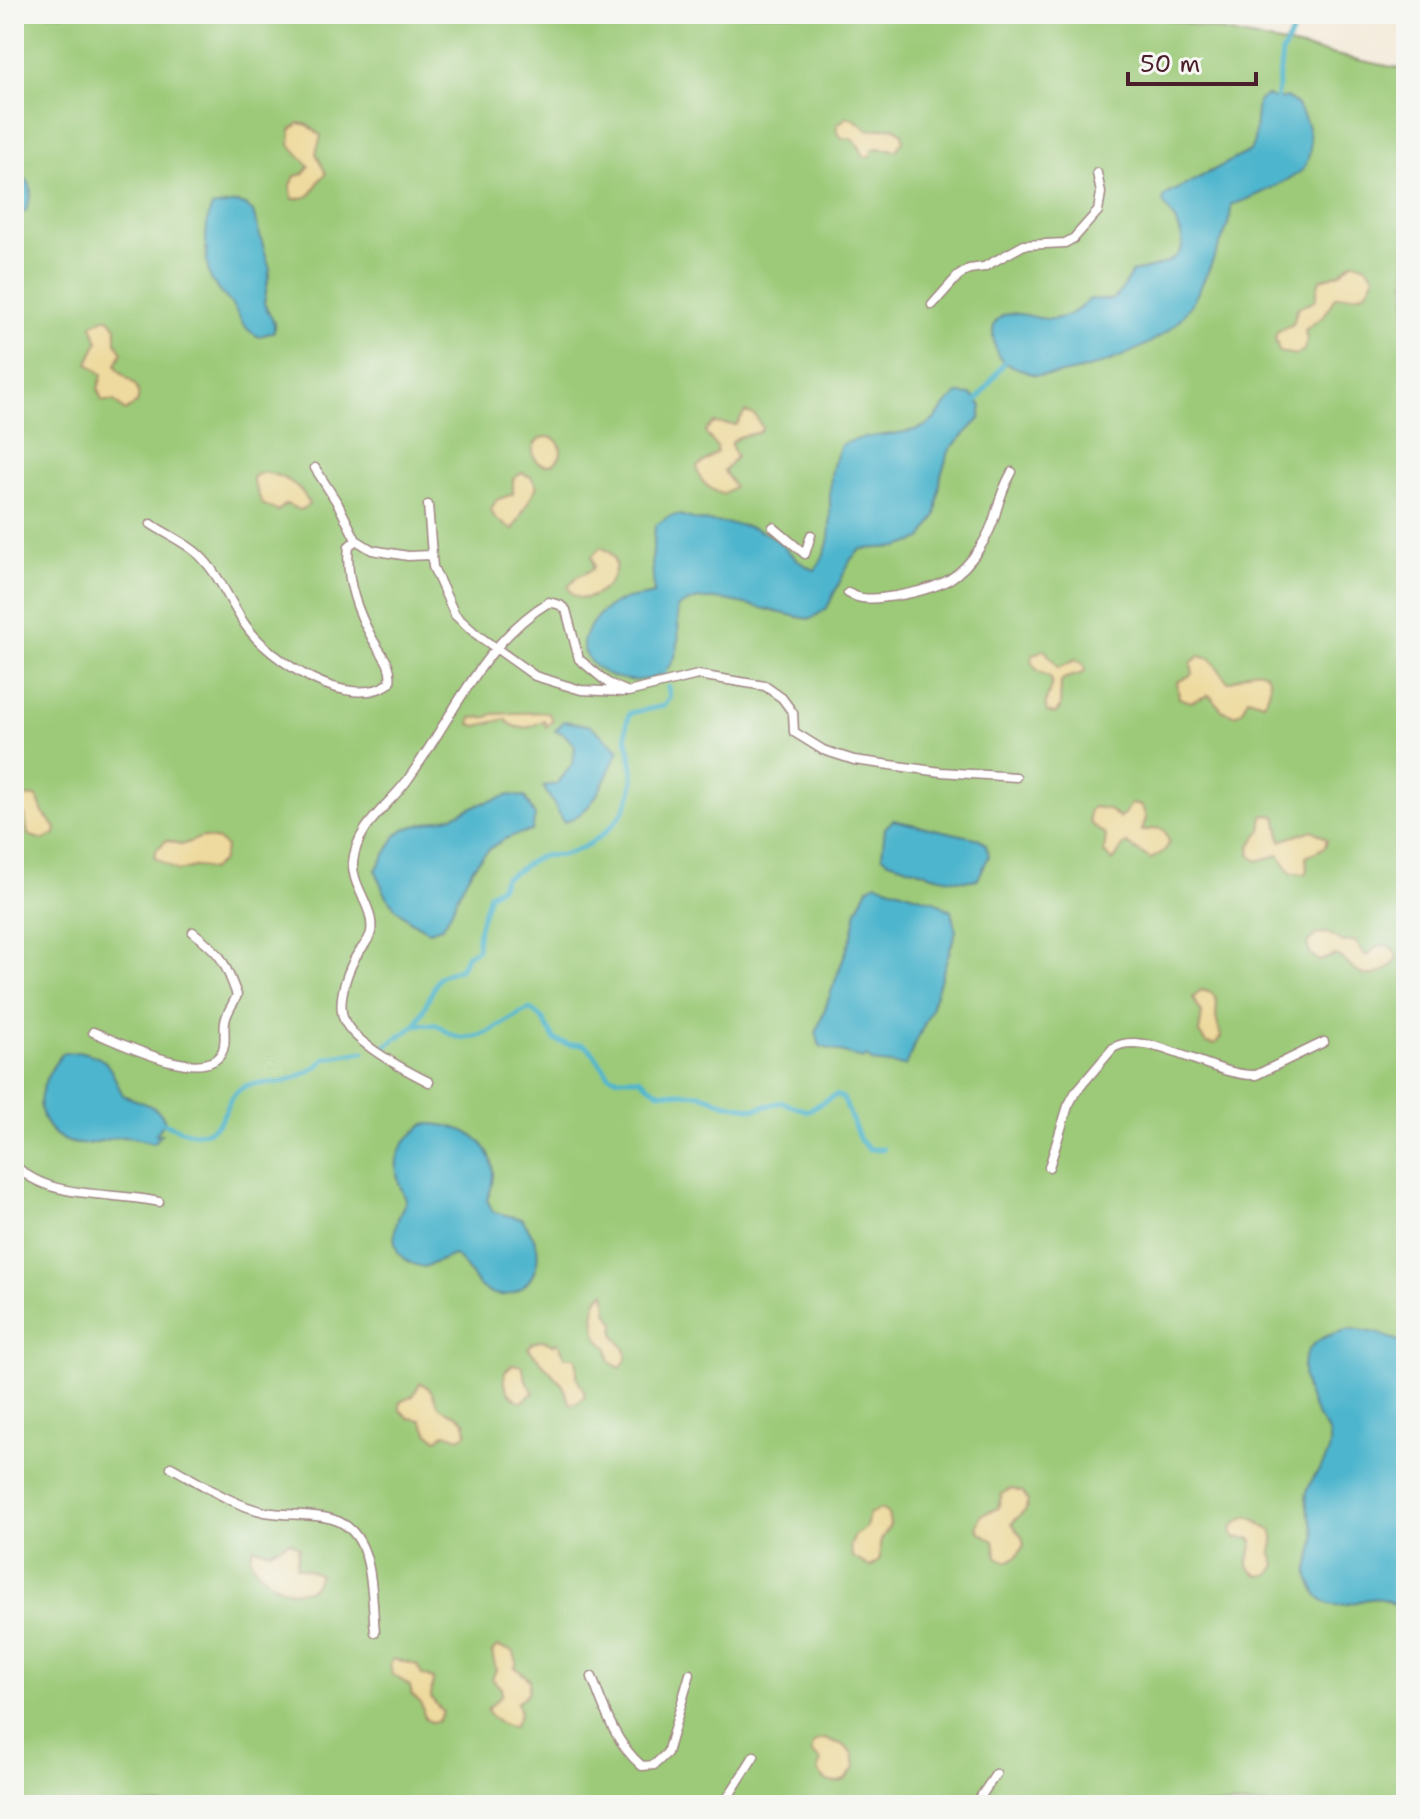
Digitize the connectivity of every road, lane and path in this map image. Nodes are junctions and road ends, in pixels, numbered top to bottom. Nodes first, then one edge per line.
1 (1097, 173) dead end
2 (932, 305) dead end
3 (315, 468) dead end
4 (1012, 472) dead end
5 (428, 505) dead end
6 (151, 524) dead end
7 (773, 527) dead end
8 (811, 535) dead end
9 (356, 540) junction
10 (431, 555) junction
11 (848, 593) dead end
12 (497, 647) junction
13 (628, 692) junction
14 (1016, 777) dead end
15 (193, 932) dead end
16 (93, 1032) dead end
17 (1324, 1042) dead end
18 (429, 1082) dead end
19 (14, 1164) edge
20 (1049, 1167) dead end
21 (159, 1202) dead end
22 (171, 1467) dead end
23 (375, 1632) dead end
24 (690, 1674) dead end
25 (592, 1677) dead end
26 (754, 1756) dead end
27 (996, 1774) dead end
28 (723, 1805) edge
29 (975, 1805) edge

1 - 2 lane
3 - 9 lane
4 - 11 lane
5 - 10 lane
6 - 9 lane
7 - 8 lane
9 - 10 lane
10 - 12 lane
12 - 13 lane
12 - 13 lane
12 - 18 lane
13 - 14 lane
15 - 16 lane
17 - 20 lane
19 - 21 lane
22 - 23 lane
24 - 25 lane
26 - 28 lane
27 - 29 lane

